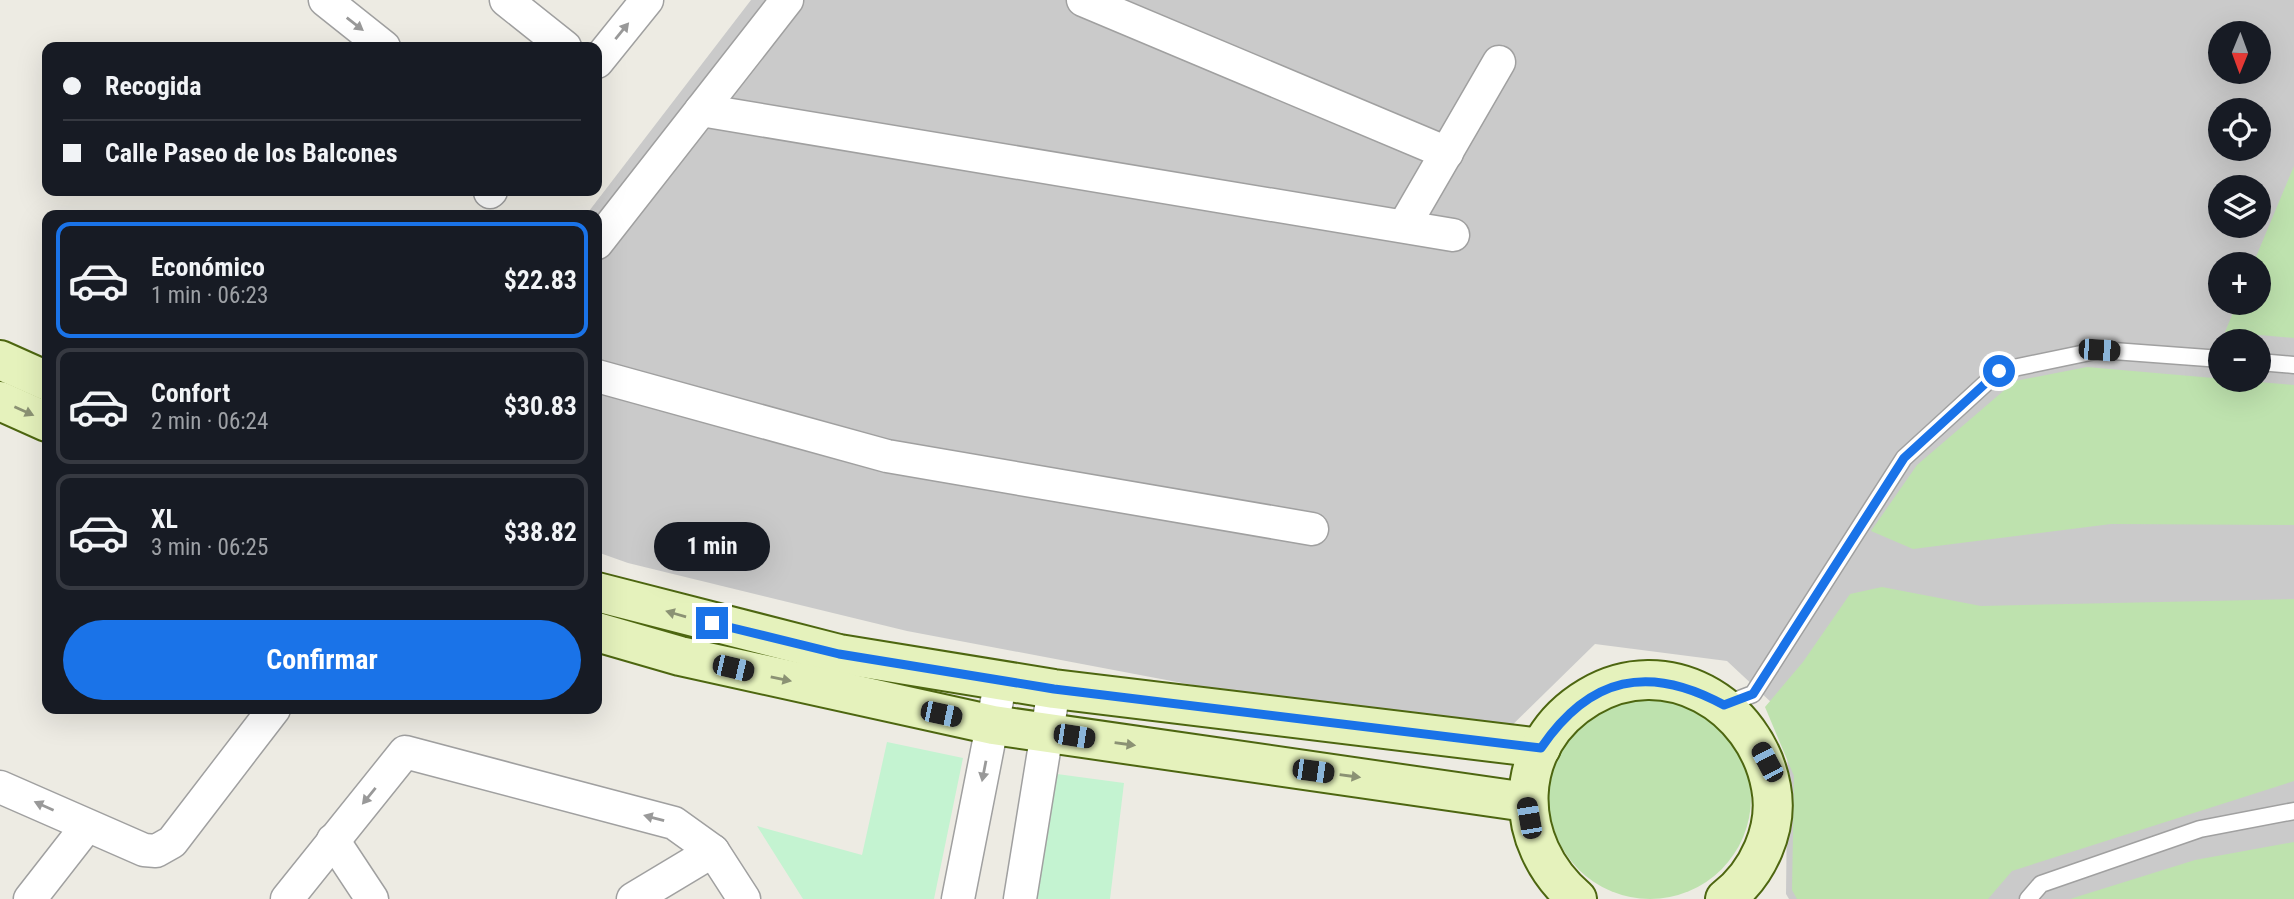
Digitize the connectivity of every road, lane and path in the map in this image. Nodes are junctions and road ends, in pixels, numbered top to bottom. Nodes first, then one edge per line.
1 (324, 0) edge
2 (506, 0) edge
3 (648, 0) edge
4 (787, 0) edge
5 (1083, 0) edge
6 (378, 42) edge
7 (559, 42) edge
8 (602, 56) edge
9 (1499, 62) dead end
10 (701, 110) junction
11 (1447, 153) junction
12 (1404, 226) junction
13 (1453, 234) dead end
14 (602, 237) edge
15 (2208, 358) edge
16 (0, 360) edge
17 (2271, 363) edge
18 (2294, 365) edge
19 (602, 377) edge
20 (42, 379) edge
21 (0, 401) edge
22 (42, 420) edge
23 (1312, 529) dead end
24 (602, 593) edge
25 (602, 633) edge
26 (1001, 680) junction
27 (1054, 689) junction
28 (1724, 705) junction
29 (270, 714) edge
30 (993, 725) junction
31 (1047, 732) junction
32 (1541, 748) junction
33 (0, 787) edge
34 (1526, 802) junction
35 (2294, 811) edge
36 (87, 826) junction
37 (333, 840) junction
38 (713, 851) junction
39 (1734, 896) edge
40 (30, 899) edge
41 (287, 899) edge
42 (372, 899) edge
43 (633, 899) edge
44 (744, 899) edge
45 (958, 899) edge
46 (1020, 899) edge
47 (1577, 899) edge
48 (2028, 899) edge

1 -> 6 street
2 - 7 street
8 -> 3 street
4 - 10 street
5 - 11 street
9 - 11 street
10 - 12 street
10 - 14 street
11 - 12 street
12 - 13 street
15 - 28 lane
16 - 20 main road
17 - 18 lane
19 - 23 street
21 -> 22 main road
26 -> 24 main road
25 -> 30 main road
26 - 27 main road
26 - 30 street
27 - 31 street
27 - 32 main road
28 - 32 main road
28 - 39 main road
29 - 36 street
30 - 31 main road
30 -> 45 street
31 -> 34 main road
31 - 46 street
32 - 34 main road
36 -> 33 street
34 - 47 main road
35 - 48 lane
36 - 40 street
38 -> 37 street
37 - 41 street
37 - 42 street
38 - 43 street
38 - 44 street

